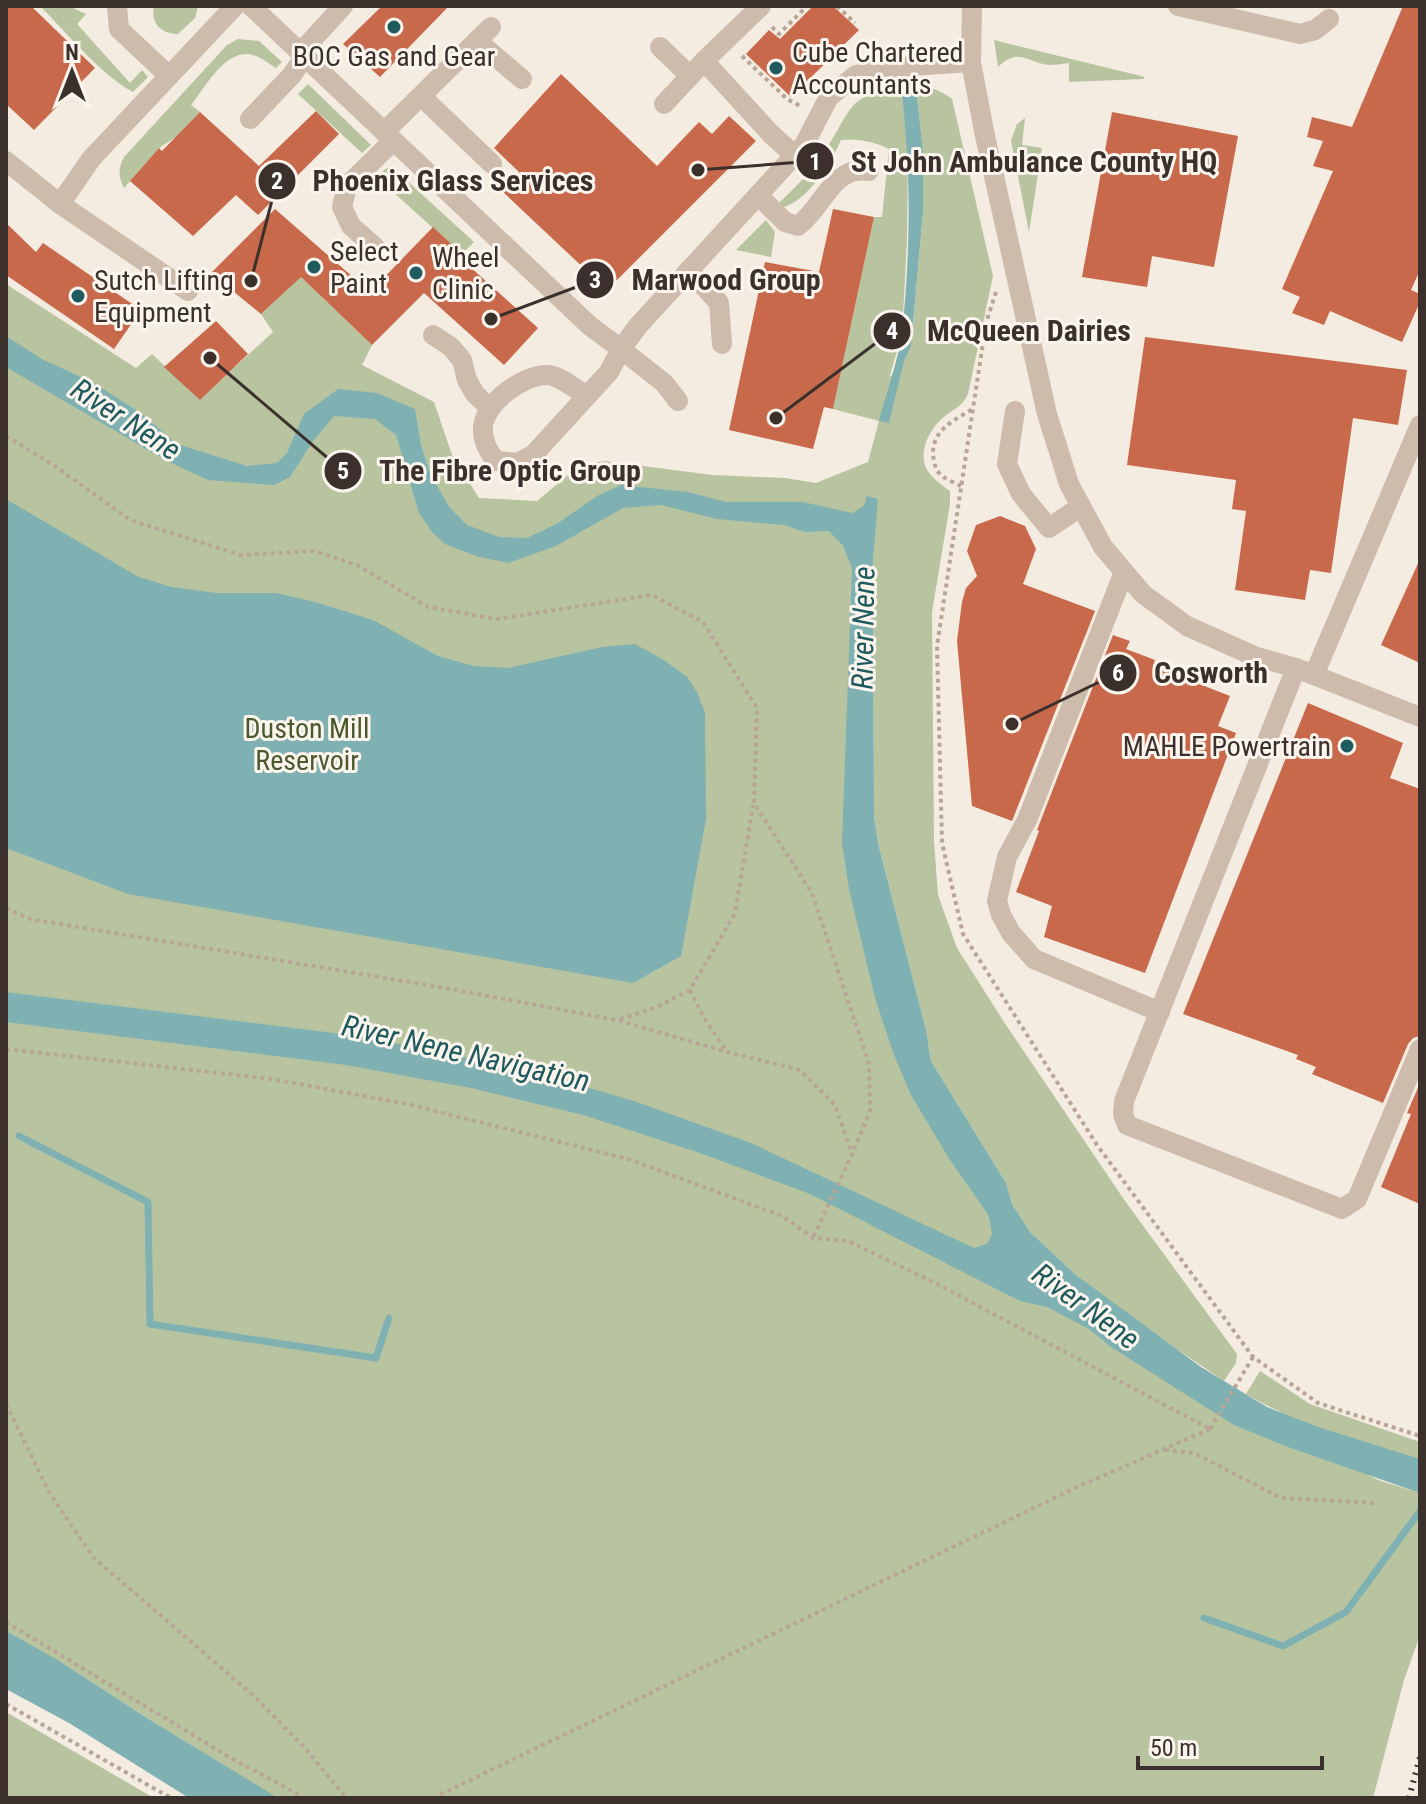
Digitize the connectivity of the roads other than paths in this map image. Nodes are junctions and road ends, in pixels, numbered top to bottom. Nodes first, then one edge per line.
1 (117, 6) edge
2 (235, 6) edge
3 (251, 6) edge
4 (343, 6) edge
5 (761, 6) edge
6 (972, 6) edge
7 (1178, 6) edge
8 (1329, 19) dead end
9 (660, 47) dead end
10 (302, 55) junction
11 (971, 62) junction
12 (697, 69) junction
13 (169, 76) junction
14 (522, 79) dead end
15 (422, 97) junction
16 (664, 104) dead end
17 (250, 119) dead end
18 (389, 136) junction
19 (794, 155) junction
20 (6, 161) edge
21 (492, 164) dead end
22 (869, 171) dead end
23 (758, 195) junction
24 (60, 204) junction
25 (375, 247) dead end
26 (689, 270) junction
27 (188, 291) dead end
28 (433, 335) dead end
29 (722, 344) dead end
30 (621, 349) junction
31 (586, 396) junction
32 (678, 401) dead end
33 (490, 408) junction
34 (1015, 411) dead end
35 (1420, 425) edge
36 (1080, 507) junction
37 (1124, 572) junction
38 (1305, 672) junction
39 (1420, 717) edge
40 (1160, 1012) junction
41 (1420, 1049) edge

1 - 13 street
2 - 13 street
3 - 10 street
4 - 10 street
5 - 12 street
6 - 11 street
7 - 8 street
9 - 12 street
10 - 17 street
10 - 18 street
11 - 19 street
11 - 36 street
12 - 16 street
12 - 19 street
13 - 24 street
14 - 15 street
15 - 18 street
15 - 21 street
18 - 25 street
18 - 30 street
19 - 23 street
20 - 24 street
22 - 23 street
23 - 26 street
24 - 27 street
26 - 29 street
26 - 30 street
28 - 33 street
30 - 31 street
30 - 32 street
31 - 33 street
31 - 33 street
34 - 36 street
35 - 38 street
36 - 37 street
37 - 38 street
37 - 40 street
38 - 39 street
38 - 40 street
40 - 41 street

